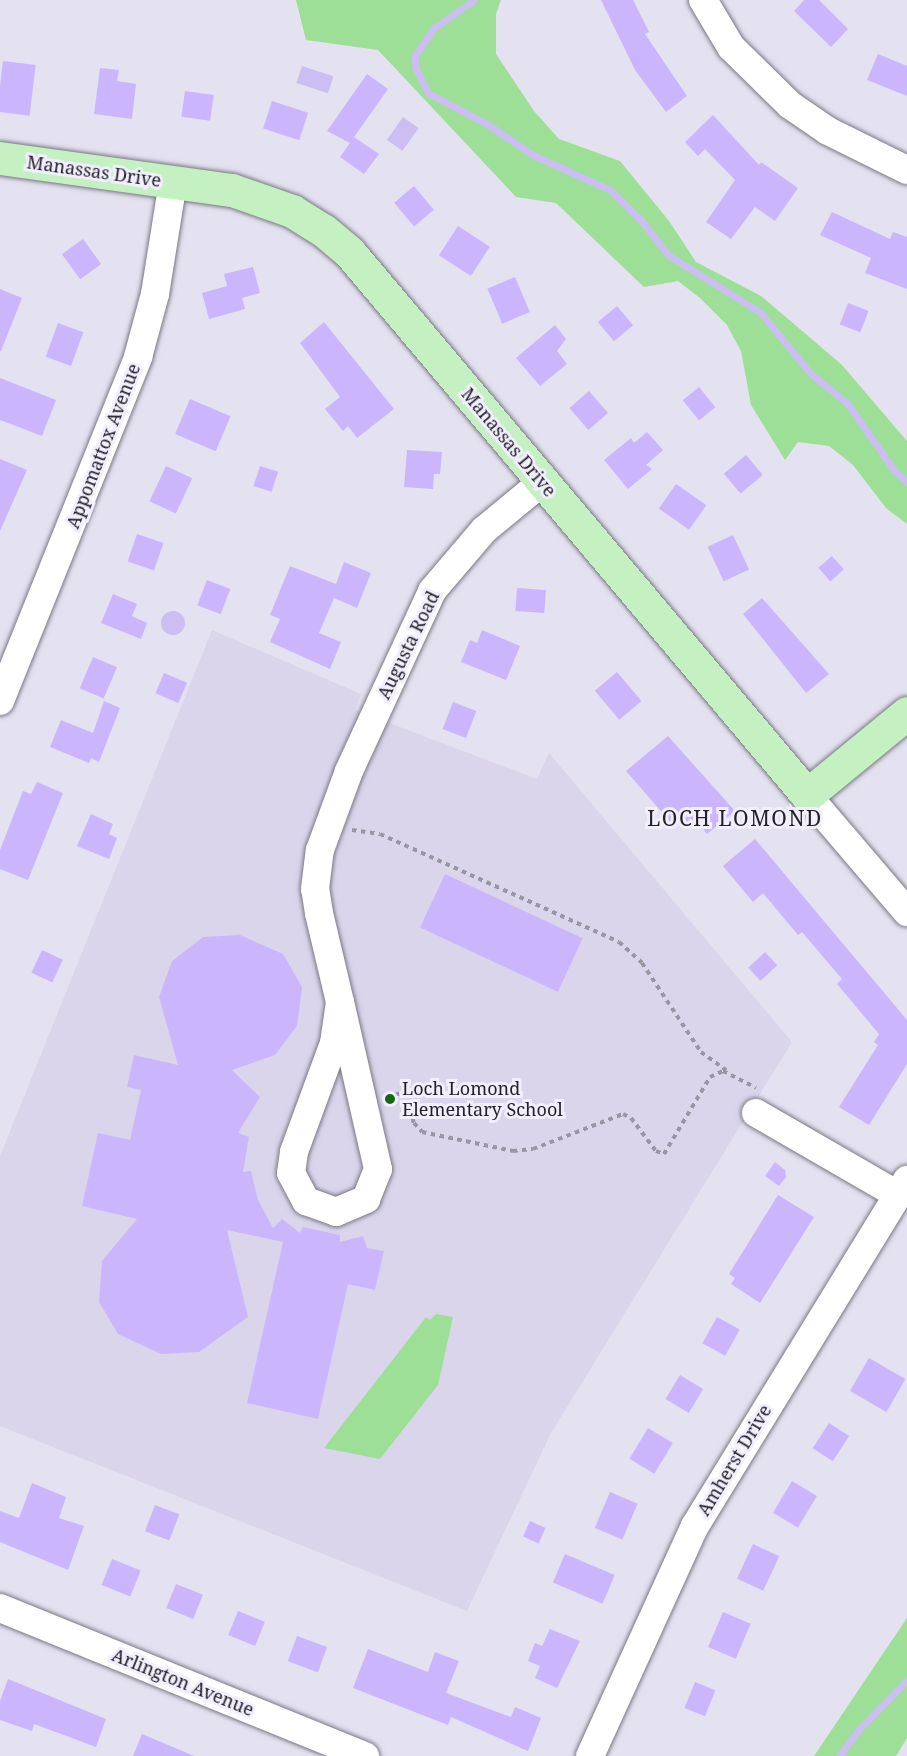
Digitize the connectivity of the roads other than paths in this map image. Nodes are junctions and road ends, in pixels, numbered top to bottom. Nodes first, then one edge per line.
1 (704, 0) edge
2 (16, 160) edge
3 (907, 170) edge
4 (173, 182) junction
5 (542, 482) junction
6 (0, 701) edge
7 (907, 713) edge
8 (807, 795) junction
9 (907, 912) edge
10 (340, 1002) junction
11 (757, 1114) road end
12 (902, 1188) edge
13 (0, 1608) edge
14 (365, 1756) edge
15 (590, 1756) edge

1 - 3 street
2 - 4 main road, Manassas Drive
4 - 5 main road, Manassas Drive
4 - 6 street, Appomattox Avenue
5 - 8 main road, Manassas Drive
5 - 10 street, Augusta Road
7 - 8 main road
8 - 9 street, Manassas Drive
10 - 10 street, Augusta Road
11 - 12 street
12 - 15 street, Amherst Drive
13 - 14 street, Arlington Avenue

